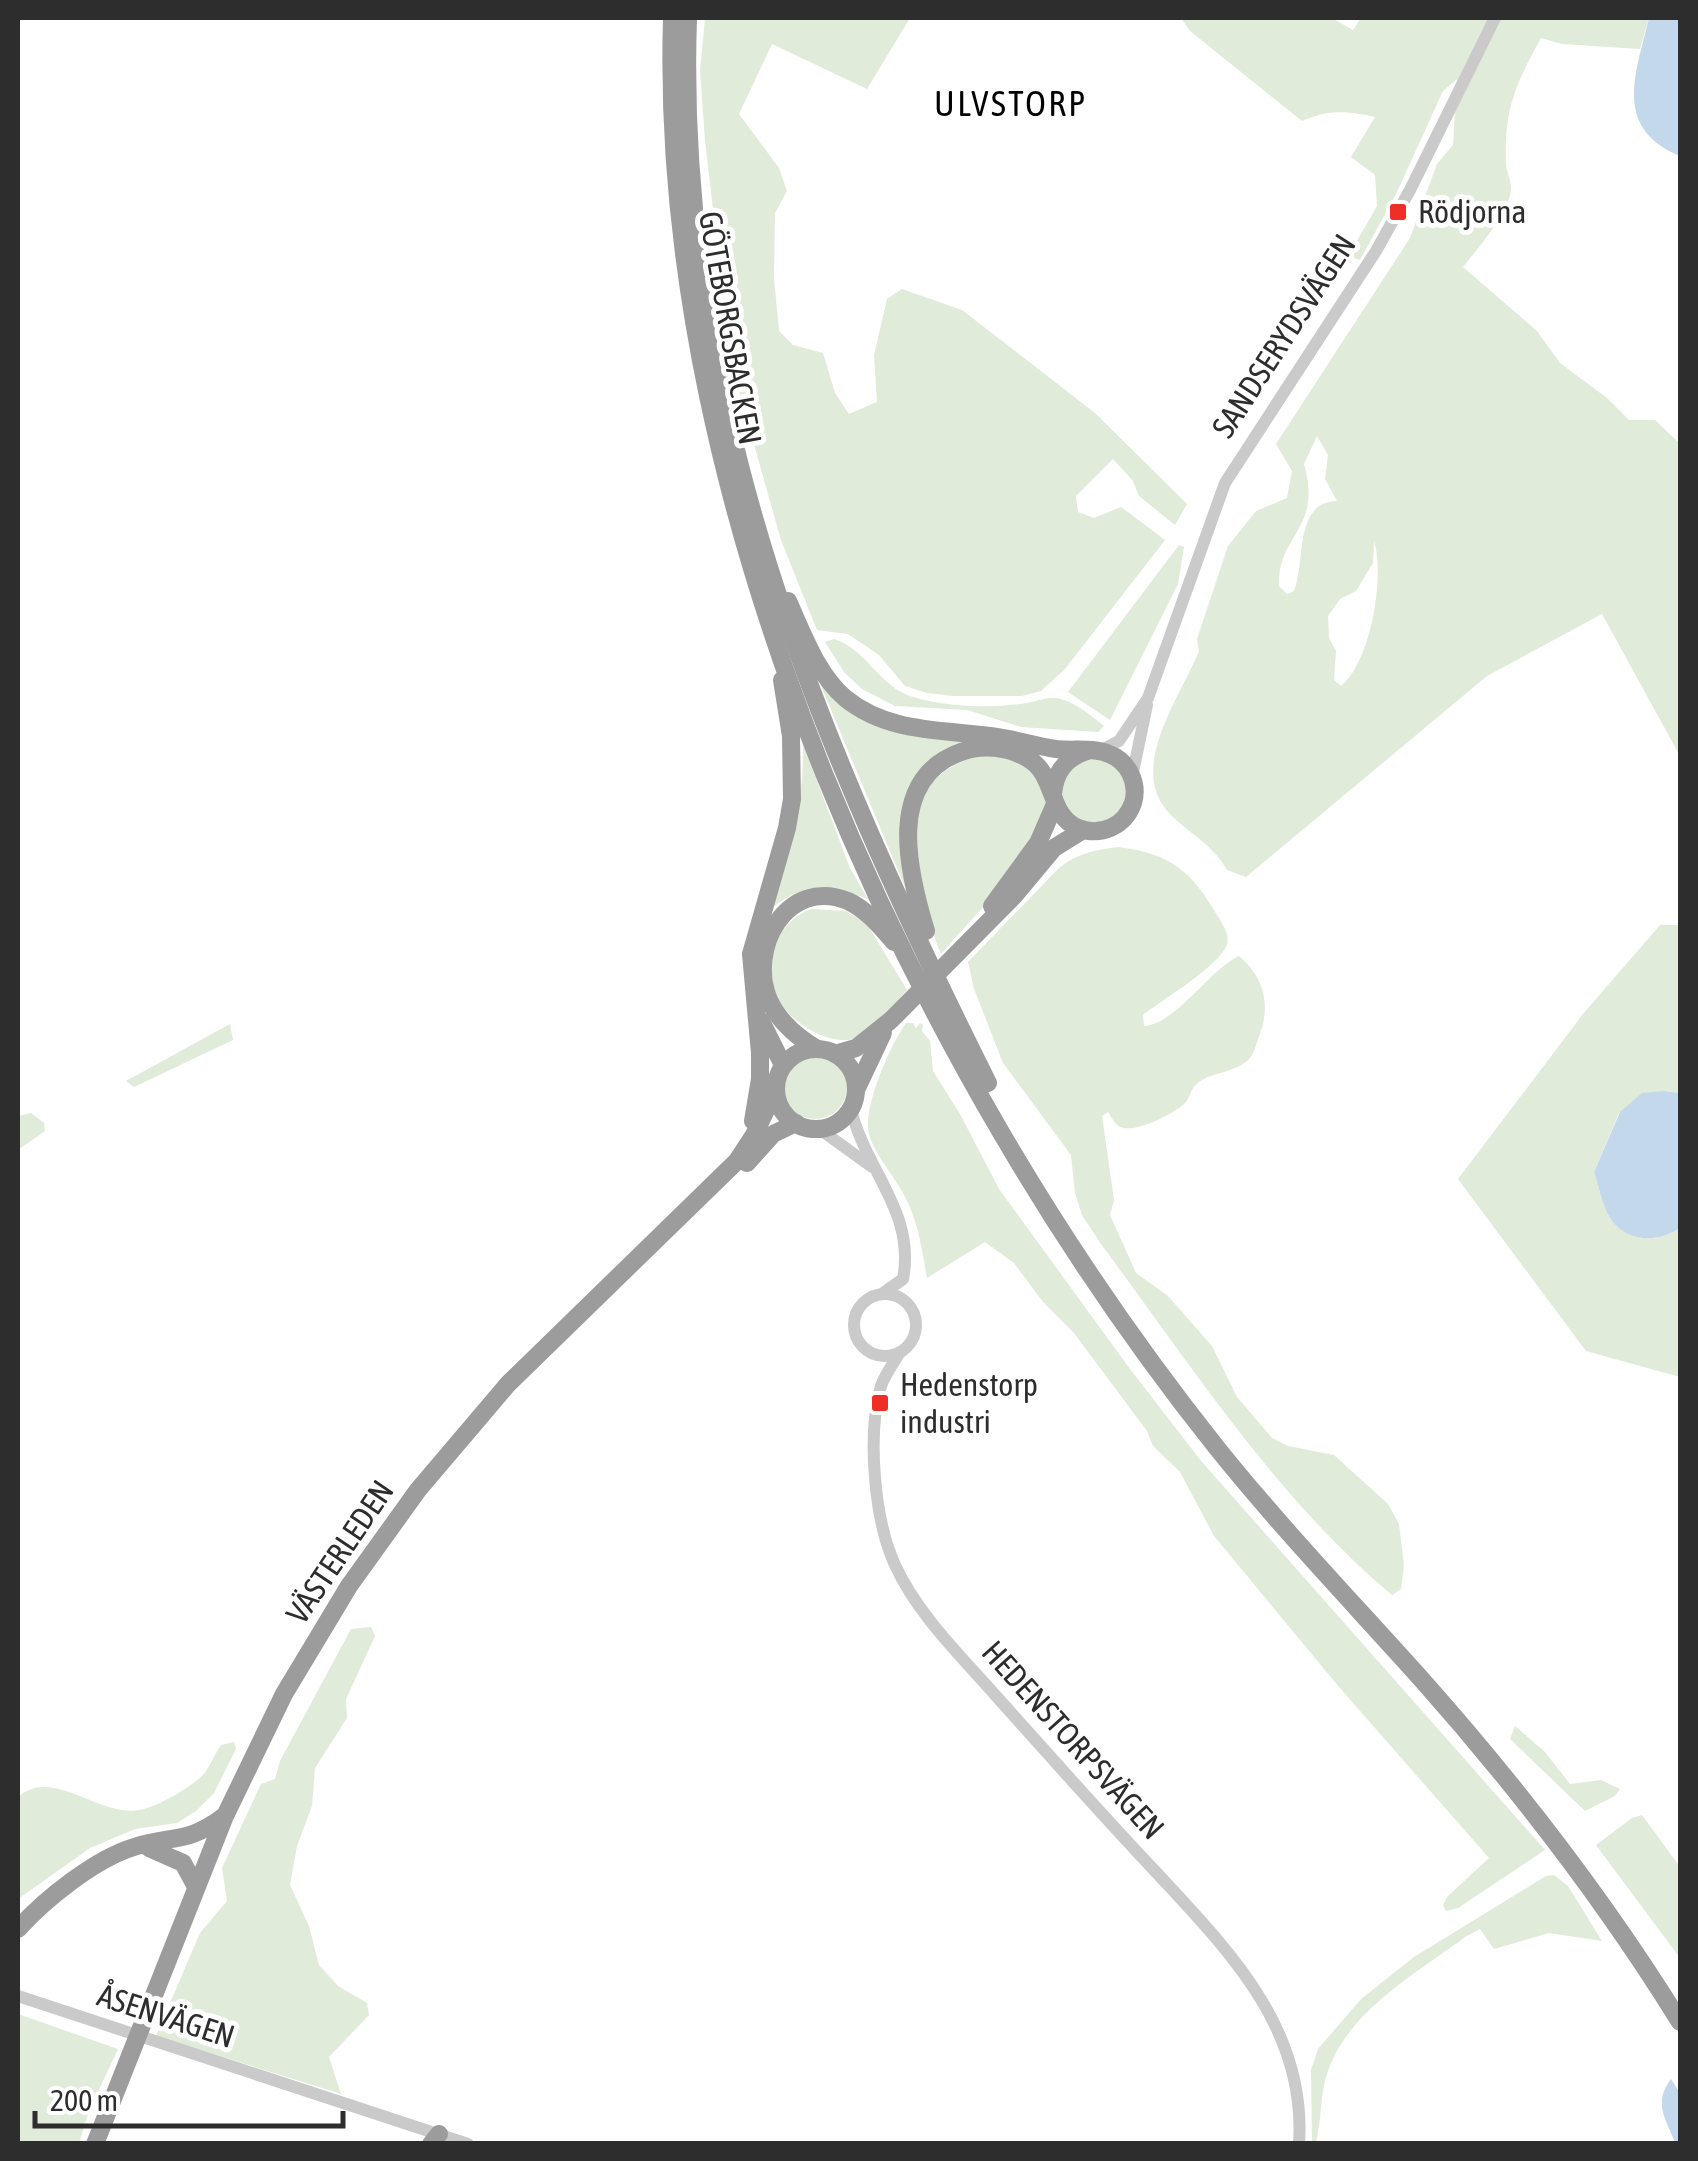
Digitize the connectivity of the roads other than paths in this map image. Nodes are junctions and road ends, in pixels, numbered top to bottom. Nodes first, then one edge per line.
1 (672, 18) edge
2 (688, 18) edge
3 (1495, 18) edge
4 (762, 546) junction
5 (776, 640) junction
6 (1148, 698) junction
7 (1093, 751) junction
8 (1132, 777) junction
9 (1054, 799) junction
10 (1083, 830) junction
11 (962, 946) junction
12 (906, 955) junction
13 (944, 990) junction
14 (756, 1011) junction
15 (897, 1014) junction
16 (826, 1051) junction
17 (783, 1065) junction
18 (776, 1089) junction
19 (856, 1090) junction
20 (851, 1109) junction
21 (796, 1124) junction
22 (818, 1128) junction
23 (747, 1146) junction
24 (878, 1172) junction
25 (903, 1280) junction
26 (882, 1294) junction
27 (912, 1310) junction
28 (868, 1352) junction
29 (900, 1352) junction
30 (882, 1385) junction
31 (225, 1816) junction
32 (138, 1846) junction
33 (195, 1885) junction
34 (18, 1929) edge
35 (18, 1996) edge
36 (1680, 2006) edge
37 (146, 2017) junction
38 (1680, 2022) edge
39 (134, 2052) junction
40 (436, 2140) edge
41 (94, 2144) edge
42 (104, 2144) edge
43 (468, 2144) edge
44 (1299, 2144) edge

1 - 5 highway, GÖTEBORGSBACKEN
2 - 4 highway, GÖTEBORGSBACKEN
3 - 6 street, SANDSERYDSVÄGEN
4 - 7 highway
4 - 13 highway
5 - 12 highway
5 - 14 highway
6 - 7 street, SANDSERYDSVÄGEN
6 - 8 street, SANDSERYDSVÄGEN
7 - 8 highway
7 - 9 highway
8 - 10 highway
9 - 10 highway
9 - 11 highway
9 - 13 highway
10 - 11 highway
11 - 15 highway
12 - 16 highway
12 - 38 highway
13 - 36 highway
14 - 17 highway
14 - 23 highway
15 - 16 highway
15 - 19 highway
16 - 17 highway
16 - 19 highway
17 - 18 highway
18 - 21 highway
18 - 23 highway, VÄSTERLEDEN
19 - 20 highway
20 - 22 highway
20 - 24 street
21 - 22 highway
21 - 37 highway, VÄSTERLEDEN
22 - 24 street
23 - 31 highway, VÄSTERLEDEN
24 - 25 street
25 - 26 street
25 - 27 street
26 - 27 street
26 - 28 street
27 - 29 street
28 - 29 street
28 - 30 street
29 - 30 street, HEDENSTORPSVÄGEN
30 - 44 street, HEDENSTORPSVÄGEN
31 - 32 highway
31 - 33 highway, VÄSTERLEDEN
32 - 33 highway
32 - 34 highway
33 - 37 highway, VÄSTERLEDEN
35 - 40 street, ÅSENVÄGEN
37 - 39 highway, VÄSTERLEDEN
39 - 41 highway, VÄSTERLEDEN
39 - 42 highway, VÄSTERLEDEN
40 - 43 street, ÅSENVÄGEN

